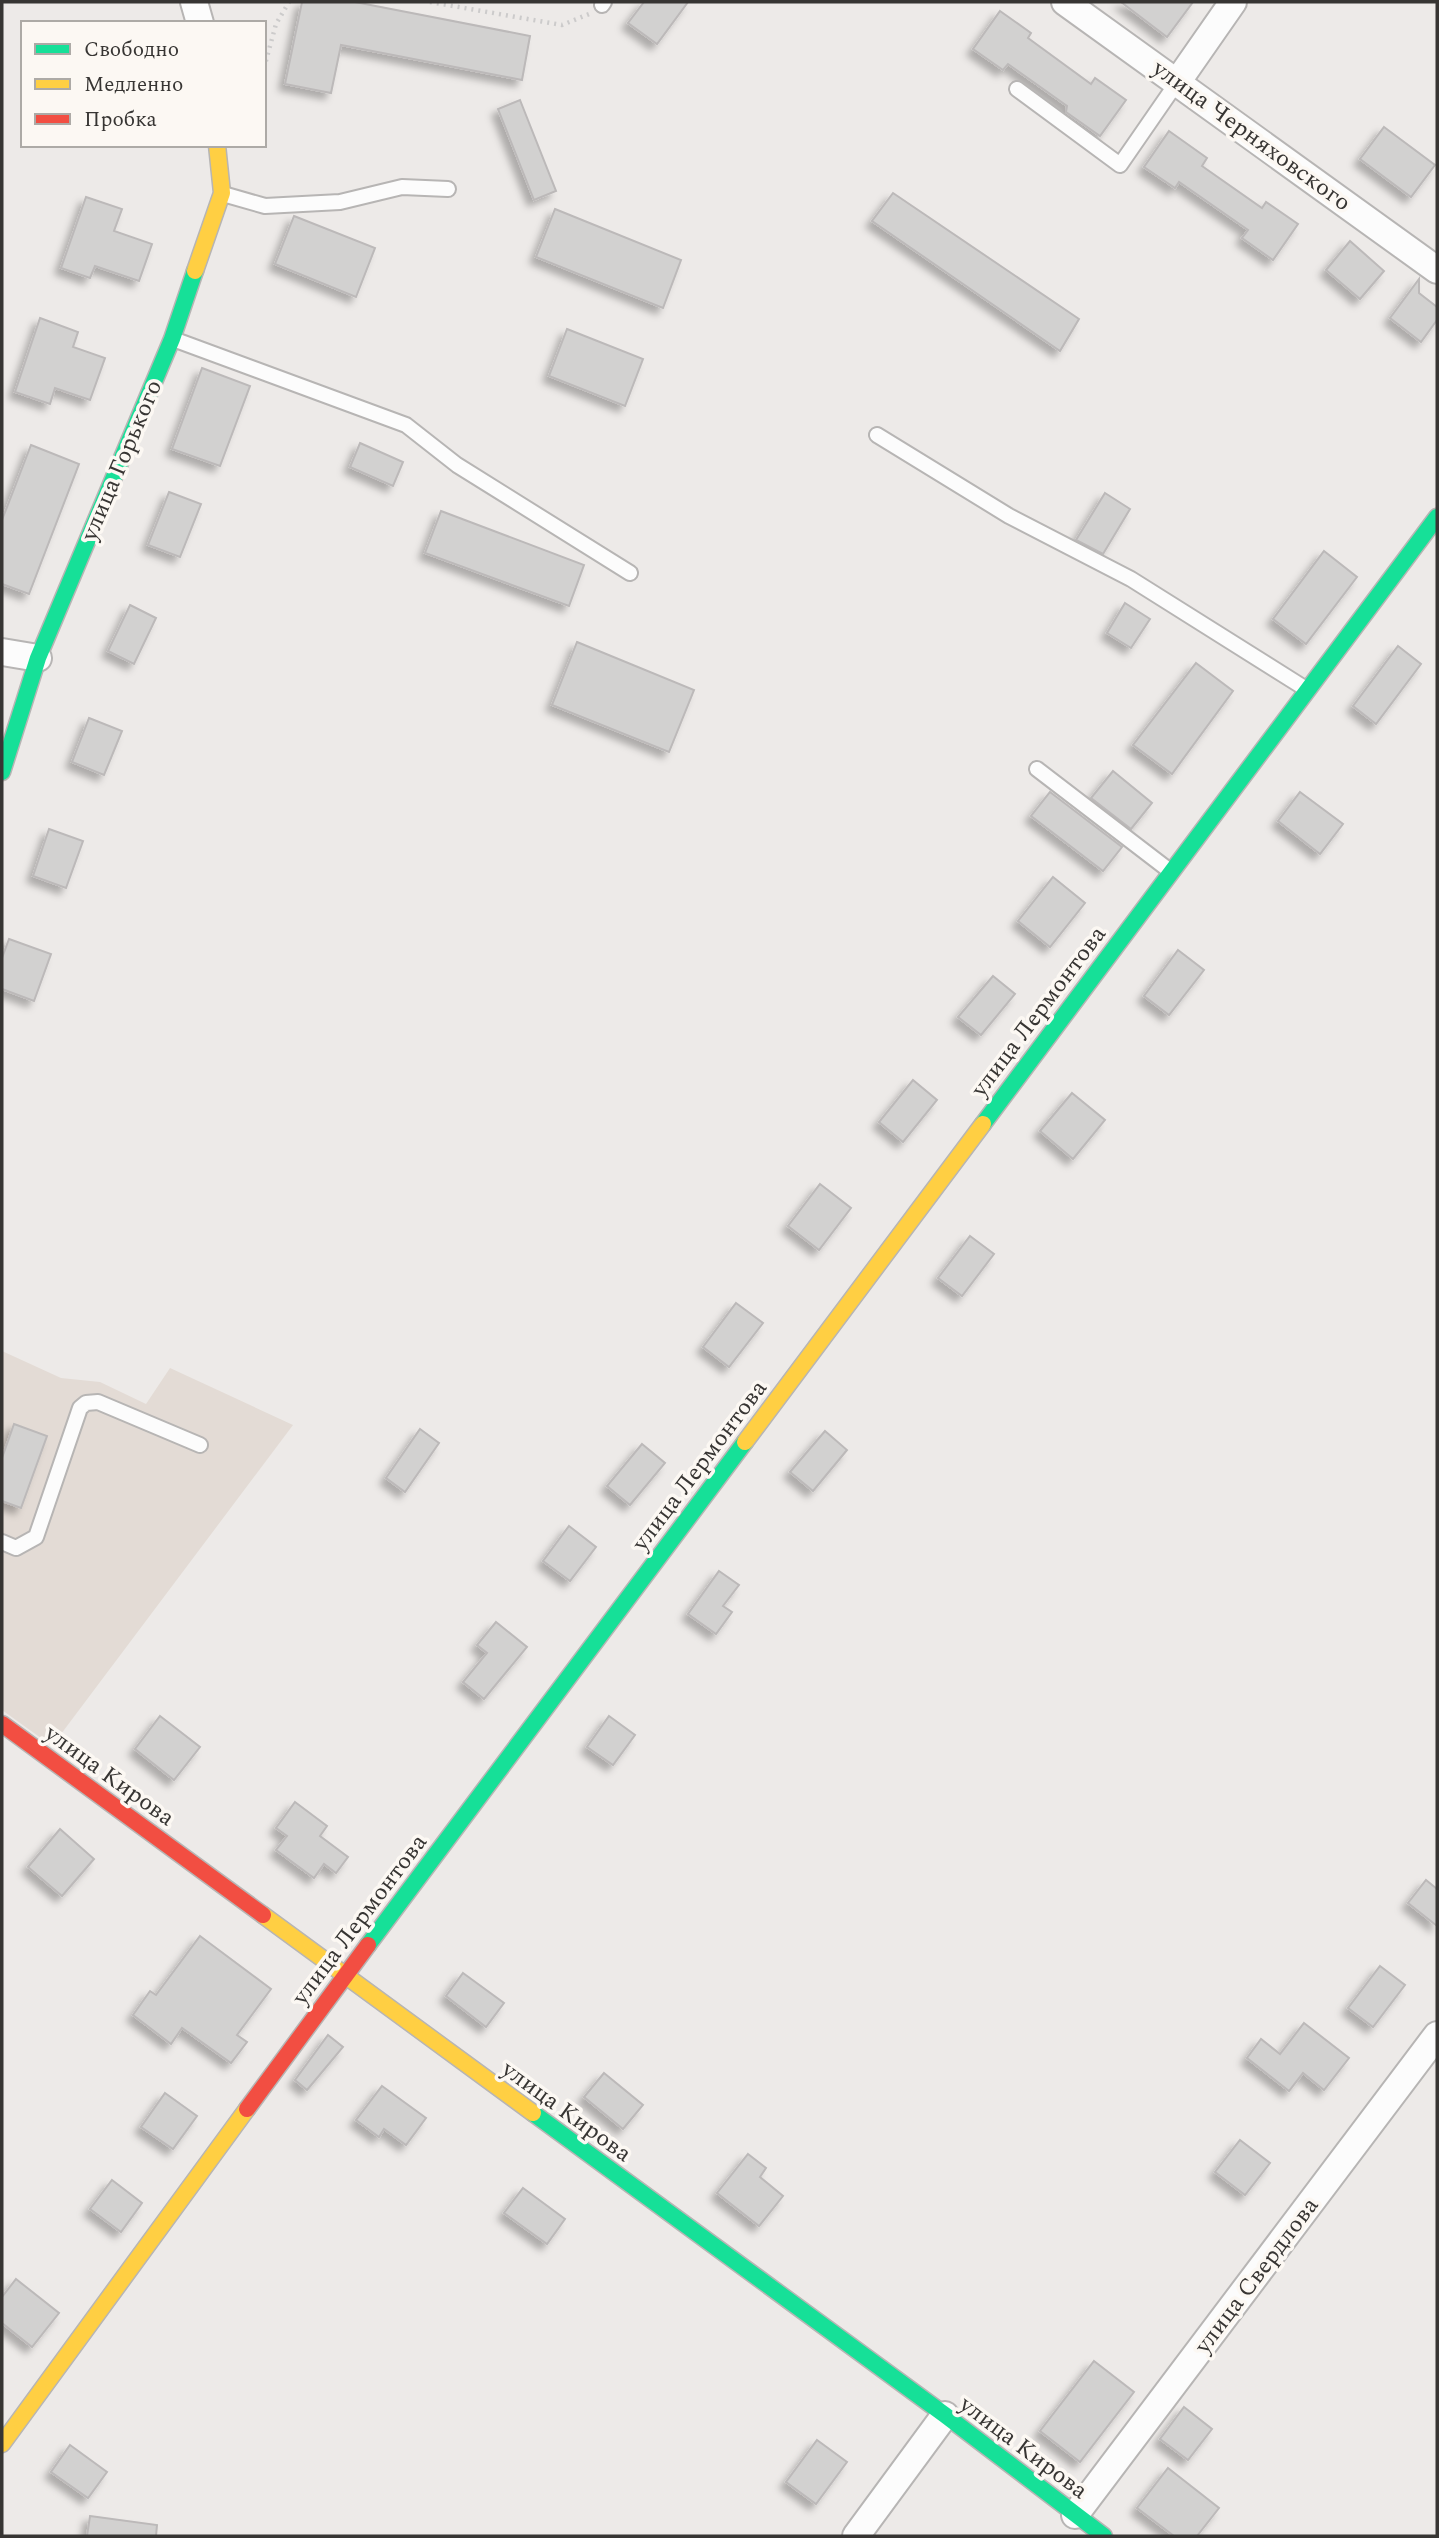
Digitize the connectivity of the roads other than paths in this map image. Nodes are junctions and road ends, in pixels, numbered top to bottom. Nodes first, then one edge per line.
1 (194, 2) edge
2 (1065, 2) edge
3 (1233, 2) edge
4 (199, 21) edge
5 (1178, 81) junction
6 (1017, 89) dead end
7 (217, 147) edge
8 (448, 189) dead end
9 (222, 193) junction
10 (1437, 270) edge
11 (172, 339) junction
12 (877, 435) dead end
13 (1437, 517) edge
14 (630, 573) dead end
15 (2, 652) edge
16 (38, 658) junction
17 (1307, 690) junction
18 (1037, 769) dead end
19 (2, 772) edge
20 (1171, 872) junction
21 (200, 1445) dead end
22 (2, 1542) edge
23 (2, 1724) edge
24 (346, 1974) junction
25 (1437, 2035) edge
26 (945, 2415) junction
27 (2, 2444) edge
28 (1075, 2515) junction
29 (856, 2536) edge
30 (1104, 2536) edge

1 - 4 street
2 - 5 street, улица Черняховского
3 - 5 street
5 - 6 lane
5 - 10 street, улица Черняховского
7 - 9 street, улица Горького
8 - 9 lane
9 - 11 street, улица Горького
11 - 14 lane
11 - 16 street, улица Горького
12 - 17 lane
13 - 17 street, улица Лермонтова
15 - 16 street
16 - 19 street, улица Горького
17 - 20 street, улица Лермонтова
18 - 20 lane
20 - 24 street, улица Лермонтова
21 - 22 lane
23 - 24 street, улица Кирова
24 - 26 street, улица Кирова
24 - 27 street, улица Лермонтова
25 - 28 street, улица Свердлова
26 - 28 street, улица Кирова
26 - 29 street
28 - 30 street, улица Кирова

